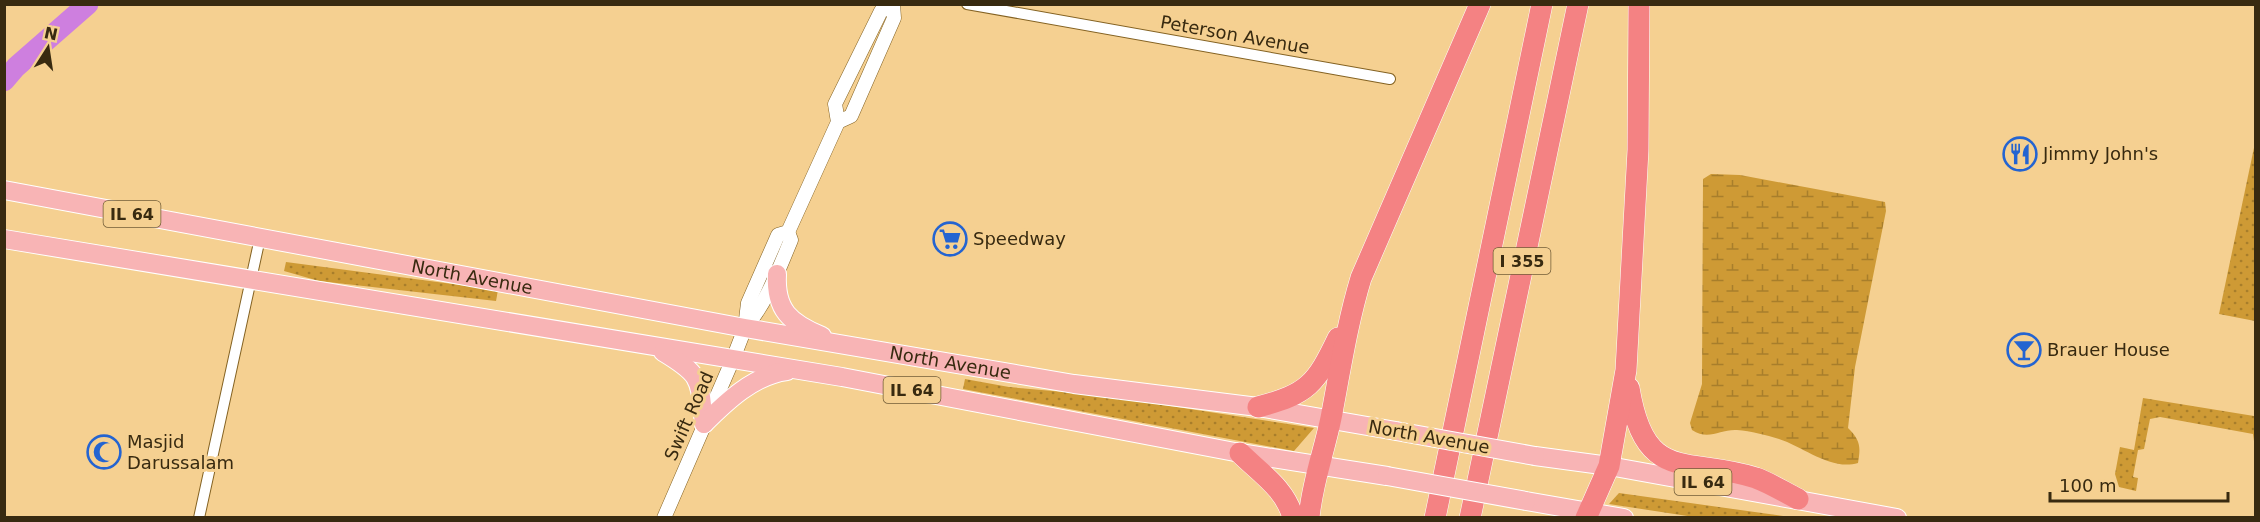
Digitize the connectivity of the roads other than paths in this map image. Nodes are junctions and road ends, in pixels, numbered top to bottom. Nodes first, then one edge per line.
1 (968, 4) edge
2 (1480, 4) edge
3 (1542, 4) edge
4 (1578, 4) edge
5 (1639, 4) edge
6 (892, 6) edge
7 (1390, 79) dead end
8 (4, 190) edge
9 (788, 232) junction
10 (260, 238) junction
11 (4, 239) edge
12 (777, 274) junction
13 (253, 279) junction
14 (1350, 313) junction
15 (745, 328) junction
16 (653, 346) junction
17 (861, 348) junction
18 (733, 359) junction
19 (797, 370) junction
20 (1626, 370) junction
21 (1258, 407) junction
22 (1330, 419) junction
23 (704, 424) junction
24 (1240, 453) junction
25 (1320, 466) junction
26 (1609, 466) junction
27 (1798, 498) junction
28 (1587, 514) edge
29 (199, 518) edge
30 (664, 518) edge
31 (1293, 518) edge
32 (1309, 518) edge
33 (1435, 518) edge
34 (1470, 518) edge
35 (1624, 518) edge
36 (1897, 518) edge

1 - 7 street, Peterson Avenue
2 - 14 highway
3 - 33 highway, I 355
4 - 34 highway, I 355
5 - 20 highway
6 - 9 street, Swift Road
8 - 10 main road, North Avenue / IL 64
9 - 12 street, Swift Road
9 - 15 street, Swift Road
10 - 13 street
10 - 15 main road, North Avenue / IL 64
11 - 13 main road, North Avenue / IL 64
12 - 15 street, Swift Road
12 - 17 main road
13 - 16 main road, North Avenue / IL 64
13 - 29 street
14 - 21 highway
14 - 22 highway
15 - 17 main road, North Avenue / IL 64
15 - 18 street, Swift Road
16 - 18 main road, North Avenue / IL 64
16 - 23 main road
17 - 21 main road, North Avenue / IL 64
18 - 19 main road, North Avenue / IL 64
18 - 23 street, Swift Road
19 - 23 main road
19 - 24 main road, North Avenue / IL 64
20 - 26 highway
20 - 27 highway
21 - 22 main road, North Avenue / IL 64
22 - 25 highway
22 - 26 main road, North Avenue / IL 64, bridge
23 - 30 street, Swift Road
24 - 25 main road, North Avenue / IL 64
24 - 31 highway
25 - 28 main road, North Avenue / IL 64, bridge
25 - 32 highway
26 - 27 main road, North Avenue / IL 64
26 - 28 highway
27 - 36 main road, North Avenue / IL 64
28 - 35 main road, North Avenue / IL 64

